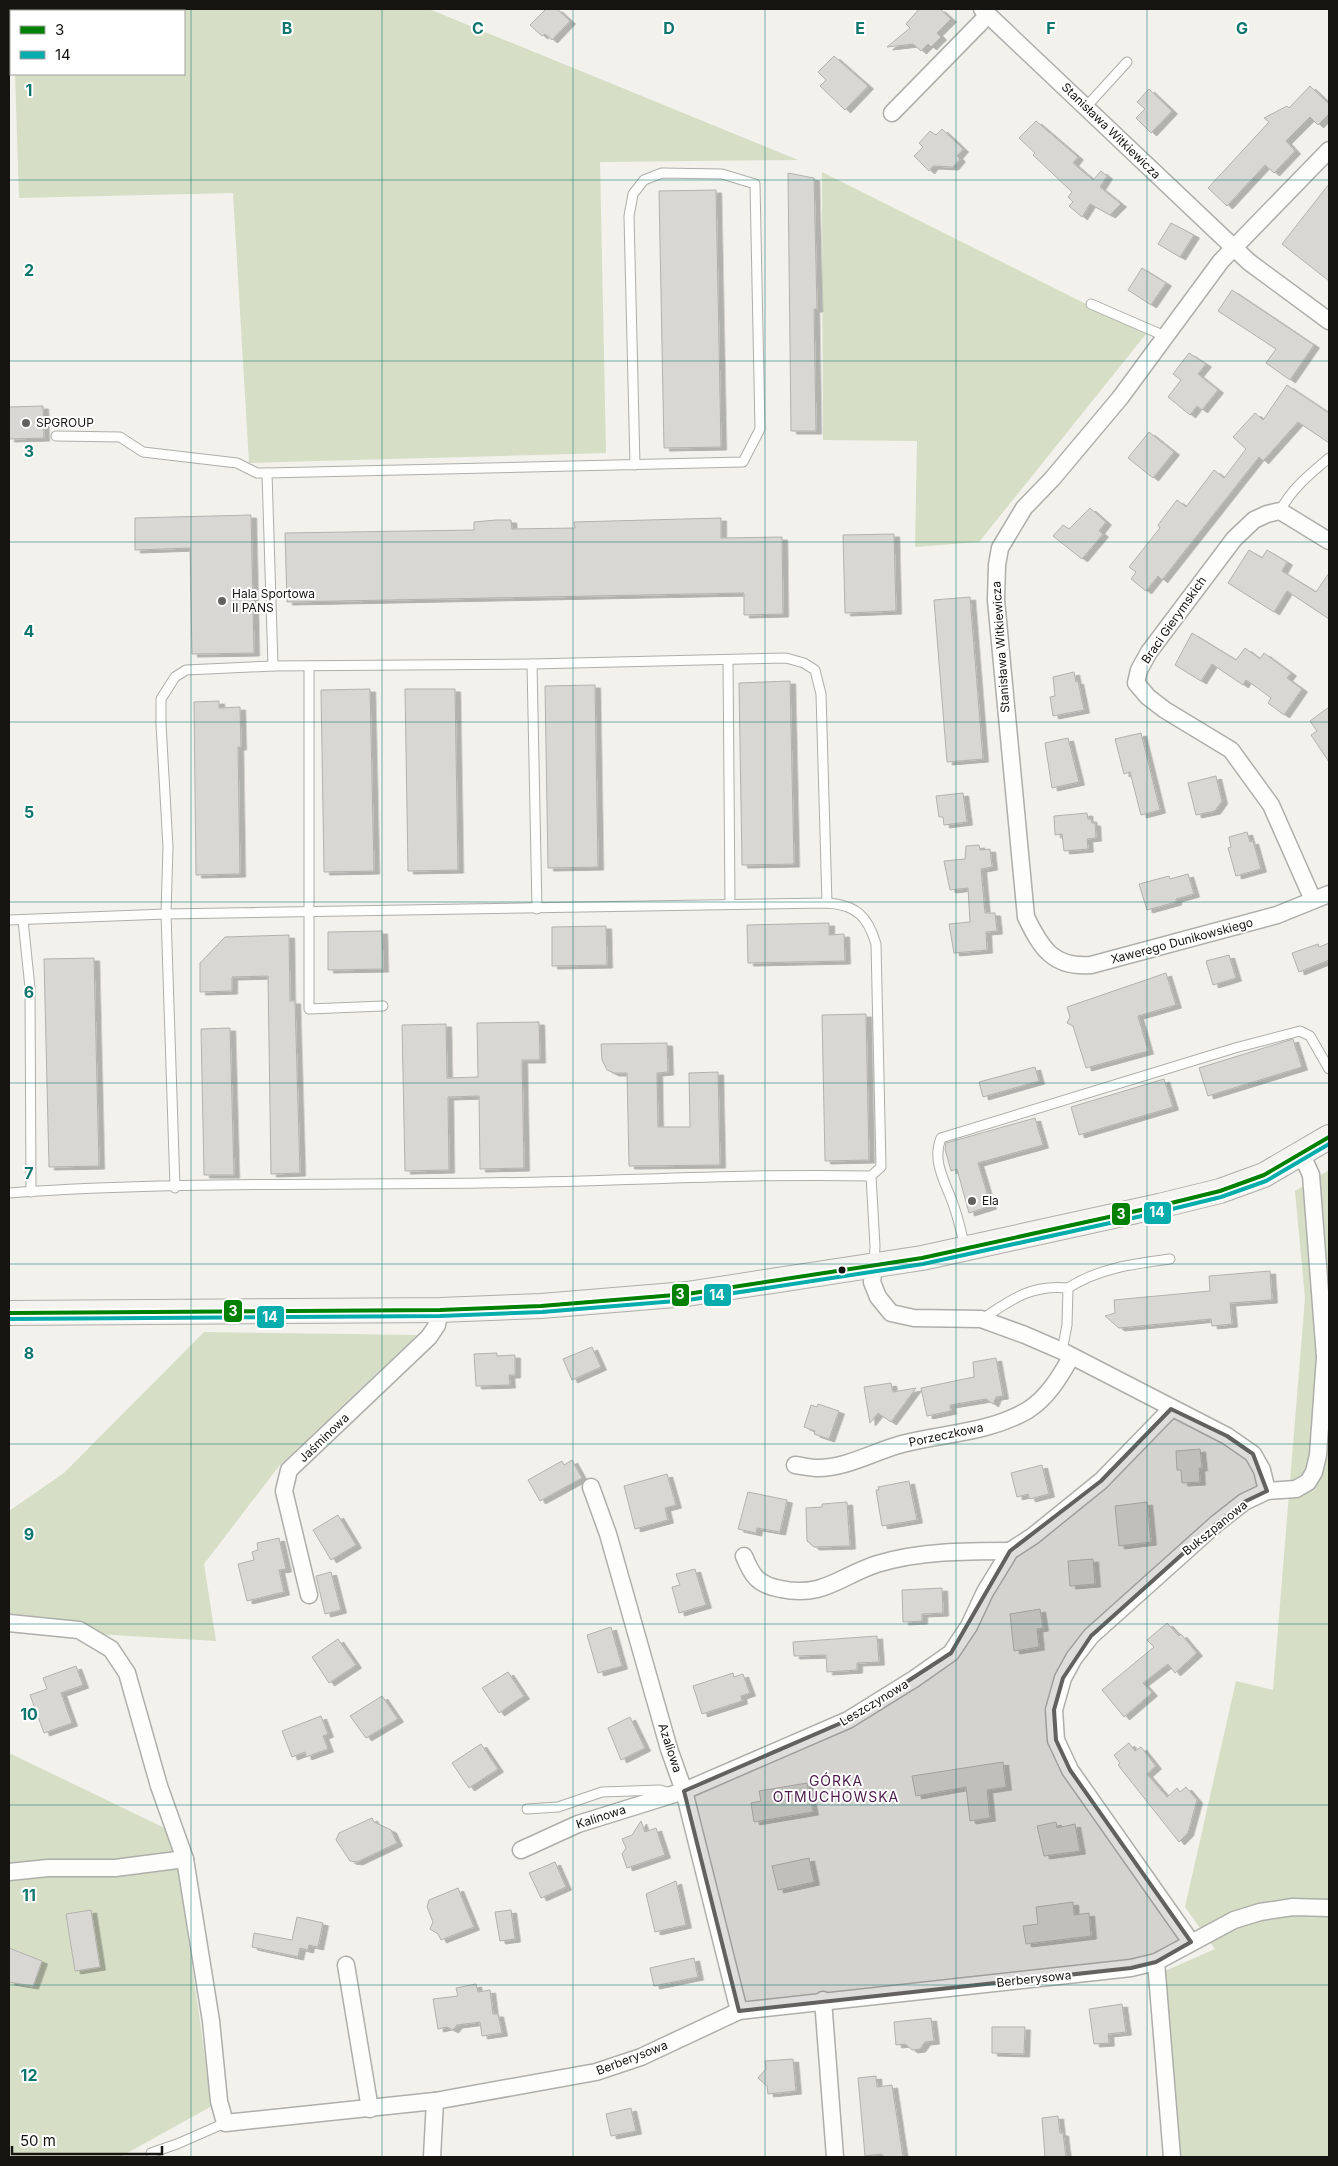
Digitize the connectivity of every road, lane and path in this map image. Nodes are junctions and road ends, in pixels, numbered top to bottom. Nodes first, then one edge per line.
1 (985, 12) edge
2 (1127, 62) dead end
3 (1086, 107) junction
4 (892, 113) dead end
5 (1329, 150) edge
6 (1234, 248) junction
7 (1091, 304) dead end
8 (1329, 321) edge
9 (1167, 337) junction
10 (56, 436) dead end
11 (1329, 458) edge
12 (636, 465) junction
13 (267, 473) junction
14 (1280, 511) junction
15 (1329, 541) edge
16 (728, 660) junction
17 (532, 664) junction
18 (273, 666) junction
19 (309, 666) junction
20 (1329, 894) edge
21 (1313, 900) junction
22 (730, 904) junction
23 (827, 904) junction
24 (537, 909) junction
25 (309, 911) junction
26 (166, 914) junction
27 (9, 920) edge
28 (23, 920) junction
29 (1039, 943) joint
30 (383, 1006) dead end
31 (1329, 1069) edge
32 (1329, 1137) edge
33 (1302, 1154) junction
34 (871, 1176) junction
35 (175, 1188) junction
36 (31, 1192) junction
37 (9, 1194) edge
38 (965, 1248) junction
39 (1170, 1259) dead end
40 (874, 1266) junction
41 (1324, 1285) edge
42 (1068, 1288) junction
43 (440, 1310) junction
44 (9, 1313) edge
45 (981, 1319) junction
46 (1066, 1354) junction
47 (1171, 1409) junction
48 (795, 1465) dead end
49 (591, 1487) dead end
50 (1267, 1491) junction
51 (1010, 1551) junction
52 (744, 1556) dead end
53 (309, 1595) dead end
54 (9, 1623) edge
55 (679, 1792) junction
56 (527, 1810) dead end
57 (521, 1850) dead end
58 (185, 1859) junction
59 (9, 1872) edge
60 (1329, 1908) edge
61 (1191, 1942) junction
62 (1156, 1962) junction
63 (346, 1965) dead end
64 (823, 2000) junction
65 (739, 2011) junction
66 (435, 2101) junction
67 (370, 2109) junction
68 (225, 2123) junction
69 (151, 2153) dead end
70 (432, 2157) edge
71 (835, 2157) edge
72 (1172, 2157) edge

1 - 3 street, Stanisława Witkiewicza
1 - 4 street, Stanisława Witkiewicza
2 - 3 lane
3 - 6 street, Stanisława Witkiewicza
5 - 6 street, Stanisława Witkiewicza
6 - 8 street
6 - 9 street, Stanisława Witkiewicza
7 - 9 lane
9 - 29 street, Stanisława Witkiewicza
10 - 13 lane
11 - 14 lane
12 - 12 lane
12 - 13 lane
13 - 18 lane
14 - 15 street
14 - 21 street, Braci Gierymskich
16 - 17 lane
16 - 22 lane
16 - 23 lane
17 - 19 lane
17 - 24 lane
18 - 19 lane
18 - 26 lane
19 - 25 lane
20 - 21 street, Xawerego Dunikowskiego
21 - 29 street, Xawerego Dunikowskiego
22 - 23 lane
22 - 24 lane
23 - 34 lane
24 - 25 lane
25 - 26 lane
25 - 30 lane
26 - 28 lane
26 - 35 lane
27 - 28 lane
28 - 36 lane
31 - 38 lane
32 - 33 main road
33 - 38 main road
33 - 41 street
34 - 35 lane
34 - 40 lane
35 - 36 lane
36 - 37 lane
38 - 40 main road
39 - 42 lane
40 - 43 main road
40 - 45 street
41 - 50 street
42 - 45 lane
42 - 46 lane
43 - 44 main road
43 - 53 street, Jaśminowa
45 - 46 street
46 - 47 street
46 - 48 street, Porzeczkowa
47 - 50 street
47 - 51 street, Leszczynowa
49 - 55 street, Azaliowa
50 - 61 street, Bukszpanowa
51 - 52 street
51 - 55 street, Leszczynowa
54 - 58 street
55 - 56 lane
55 - 57 street, Kalinowa
55 - 65 street, Azaliowa
58 - 59 street
58 - 68 street
60 - 61 street, Berberysowa
61 - 62 street, Berberysowa
62 - 64 street, Berberysowa
62 - 72 street
63 - 67 street
64 - 65 street, Berberysowa
64 - 71 street
65 - 66 street, Berberysowa
66 - 67 street, Berberysowa
66 - 70 street
67 - 68 street, Berberysowa
68 - 69 lane

